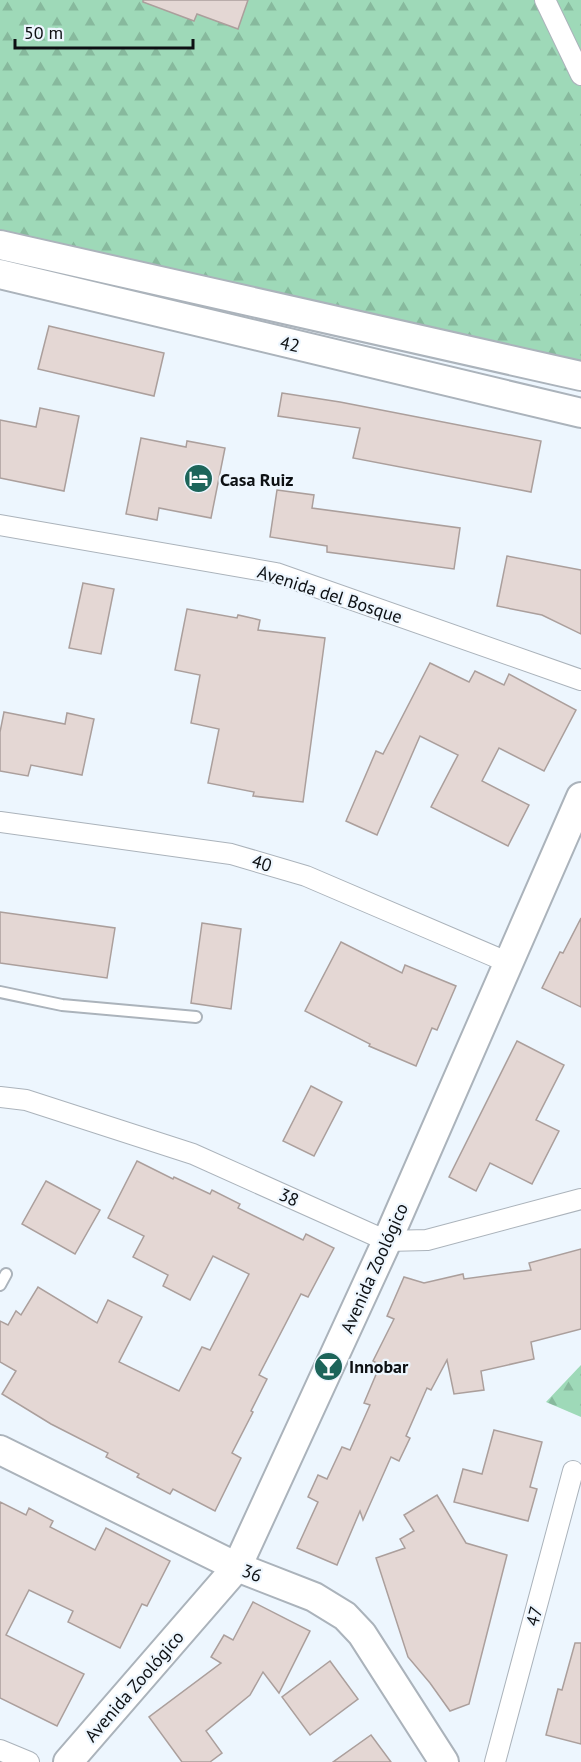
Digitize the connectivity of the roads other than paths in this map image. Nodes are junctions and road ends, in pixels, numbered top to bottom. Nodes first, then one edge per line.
1 (545, 0) edge
2 (581, 75) edge
3 (0, 245) edge
4 (0, 274) edge
5 (581, 376) edge
6 (581, 413) edge
7 (0, 525) edge
8 (581, 680) edge
9 (581, 797) edge
10 (0, 822) edge
11 (507, 962) junction
12 (0, 992) edge
13 (196, 1017) dead end
14 (0, 1097) edge
15 (581, 1199) edge
16 (387, 1241) junction
17 (6, 1274) dead end
18 (0, 1285) edge
19 (0, 1450) edge
20 (573, 1471) dead end
21 (237, 1567) junction
22 (0, 1750) edge
23 (29, 1762) edge
24 (68, 1762) edge
25 (444, 1762) edge
26 (495, 1762) edge

1 - 2 street
3 - 5 street, 42
4 - 6 street, 42
7 - 8 street, Avenida del Bosque
9 - 11 street, Avenida Zoológico
10 - 11 street, 40
11 - 16 street, Avenida Zoológico
12 - 13 lane
14 - 16 street, 38
15 - 16 street, 38
16 - 21 street, Avenida Zoológico
17 - 18 lane
19 - 21 street, 36
20 - 26 street, 47
21 - 24 street, Avenida Zoológico
21 - 25 street, 36
22 - 23 street

